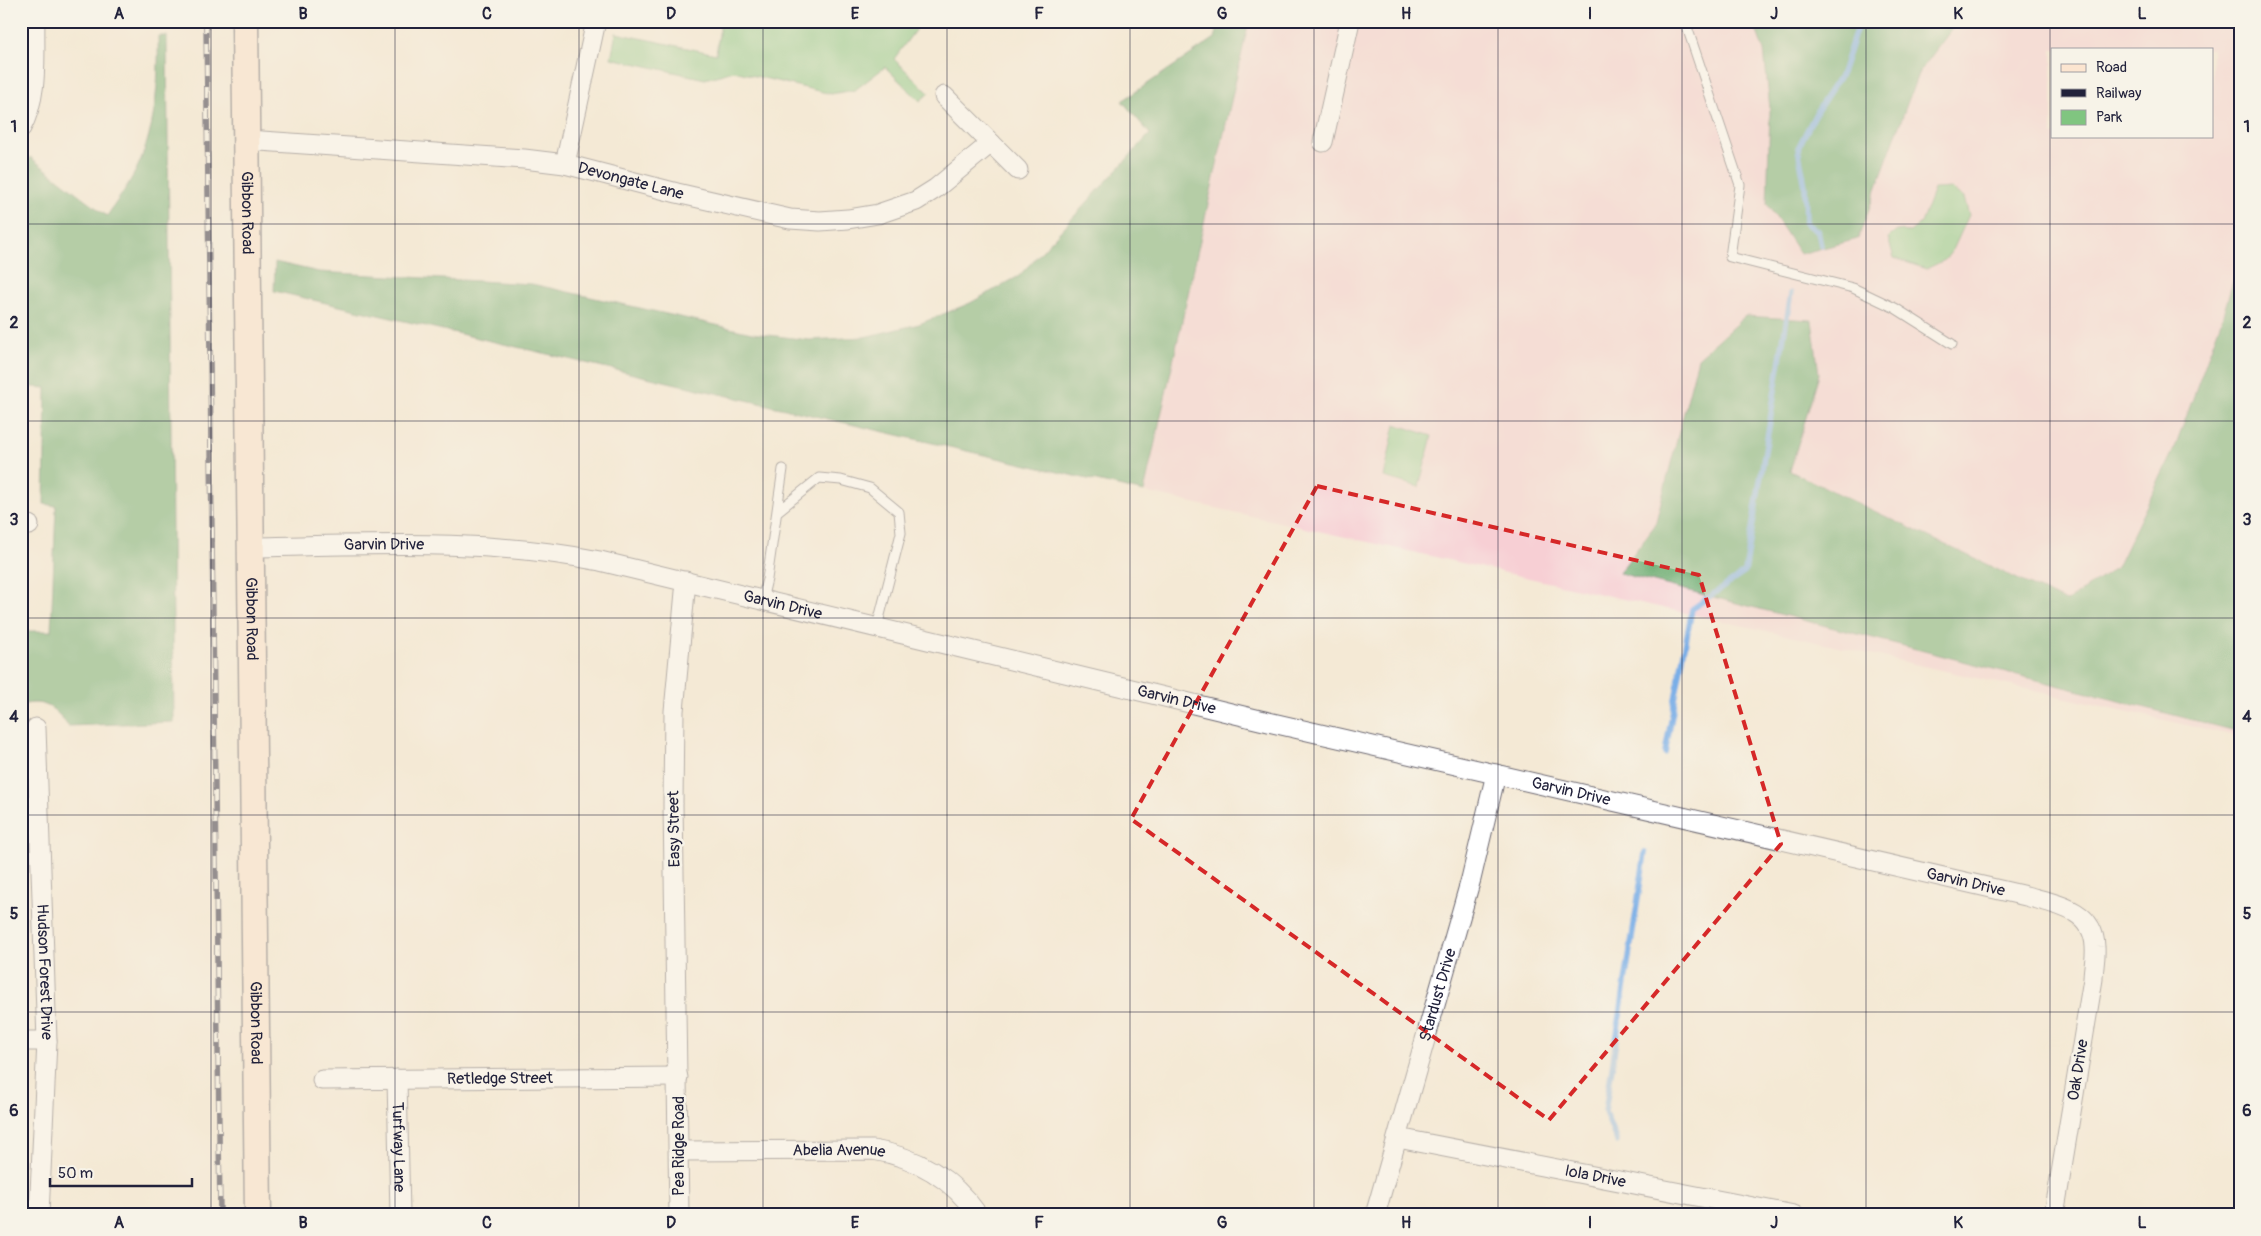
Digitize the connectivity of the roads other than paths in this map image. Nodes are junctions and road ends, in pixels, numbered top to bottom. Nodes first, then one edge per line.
1 (35, 21) edge
2 (245, 21) edge
3 (596, 21) edge
4 (1350, 21) edge
5 (1681, 21) edge
6 (944, 96) dead end
7 (21, 128) edge
8 (246, 140) junction
9 (1323, 142) dead end
10 (991, 143) junction
11 (565, 164) junction
12 (1018, 170) dead end
13 (1952, 344) dead end
14 (783, 469) dead end
15 (778, 511) junction
16 (250, 547) junction
17 (686, 582) junction
18 (762, 600) junction
19 (877, 627) junction
20 (36, 728) dead end
21 (1496, 774) junction
22 (2089, 926) joint
23 (21, 1041) edge
24 (47, 1041) junction
25 (678, 1077) junction
26 (397, 1079) junction
27 (322, 1080) dead end
28 (1398, 1138) junction
29 (679, 1151) junction
30 (39, 1215) edge
31 (258, 1215) edge
32 (400, 1215) edge
33 (679, 1215) edge
34 (978, 1215) edge
35 (1375, 1215) edge
36 (1794, 1215) edge
37 (2054, 1215) edge

1 - 7 street
2 - 8 main road, Gibbon Road
3 - 11 street
4 - 9 street
5 - 13 lane
6 - 10 street
8 - 11 street, Devongate Lane
8 - 16 main road, Gibbon Road
10 - 11 street, Devongate Lane
10 - 12 street
14 - 15 lane
15 - 18 lane
15 - 19 lane
16 - 17 street, Garvin Drive
16 - 31 main road, Gibbon Road
17 - 18 street, Garvin Drive
17 - 25 street, Easy Street
18 - 19 street, Garvin Drive
19 - 21 street, Garvin Drive
20 - 24 street, Hudson Forest Drive
21 - 22 street, Garvin Drive
21 - 28 street, Stardust Drive
22 - 37 street, Oak Drive
23 - 24 street
24 - 30 street, Hudson Forest Drive
25 - 26 street, Retledge Street
25 - 29 street, Pea Ridge Road
26 - 27 street, Retledge Street
26 - 32 street, Turfway Lane
28 - 35 street, Stardust Drive
28 - 36 street, Iola Drive
29 - 33 street, Pea Ridge Road
29 - 34 street, Abelia Avenue

